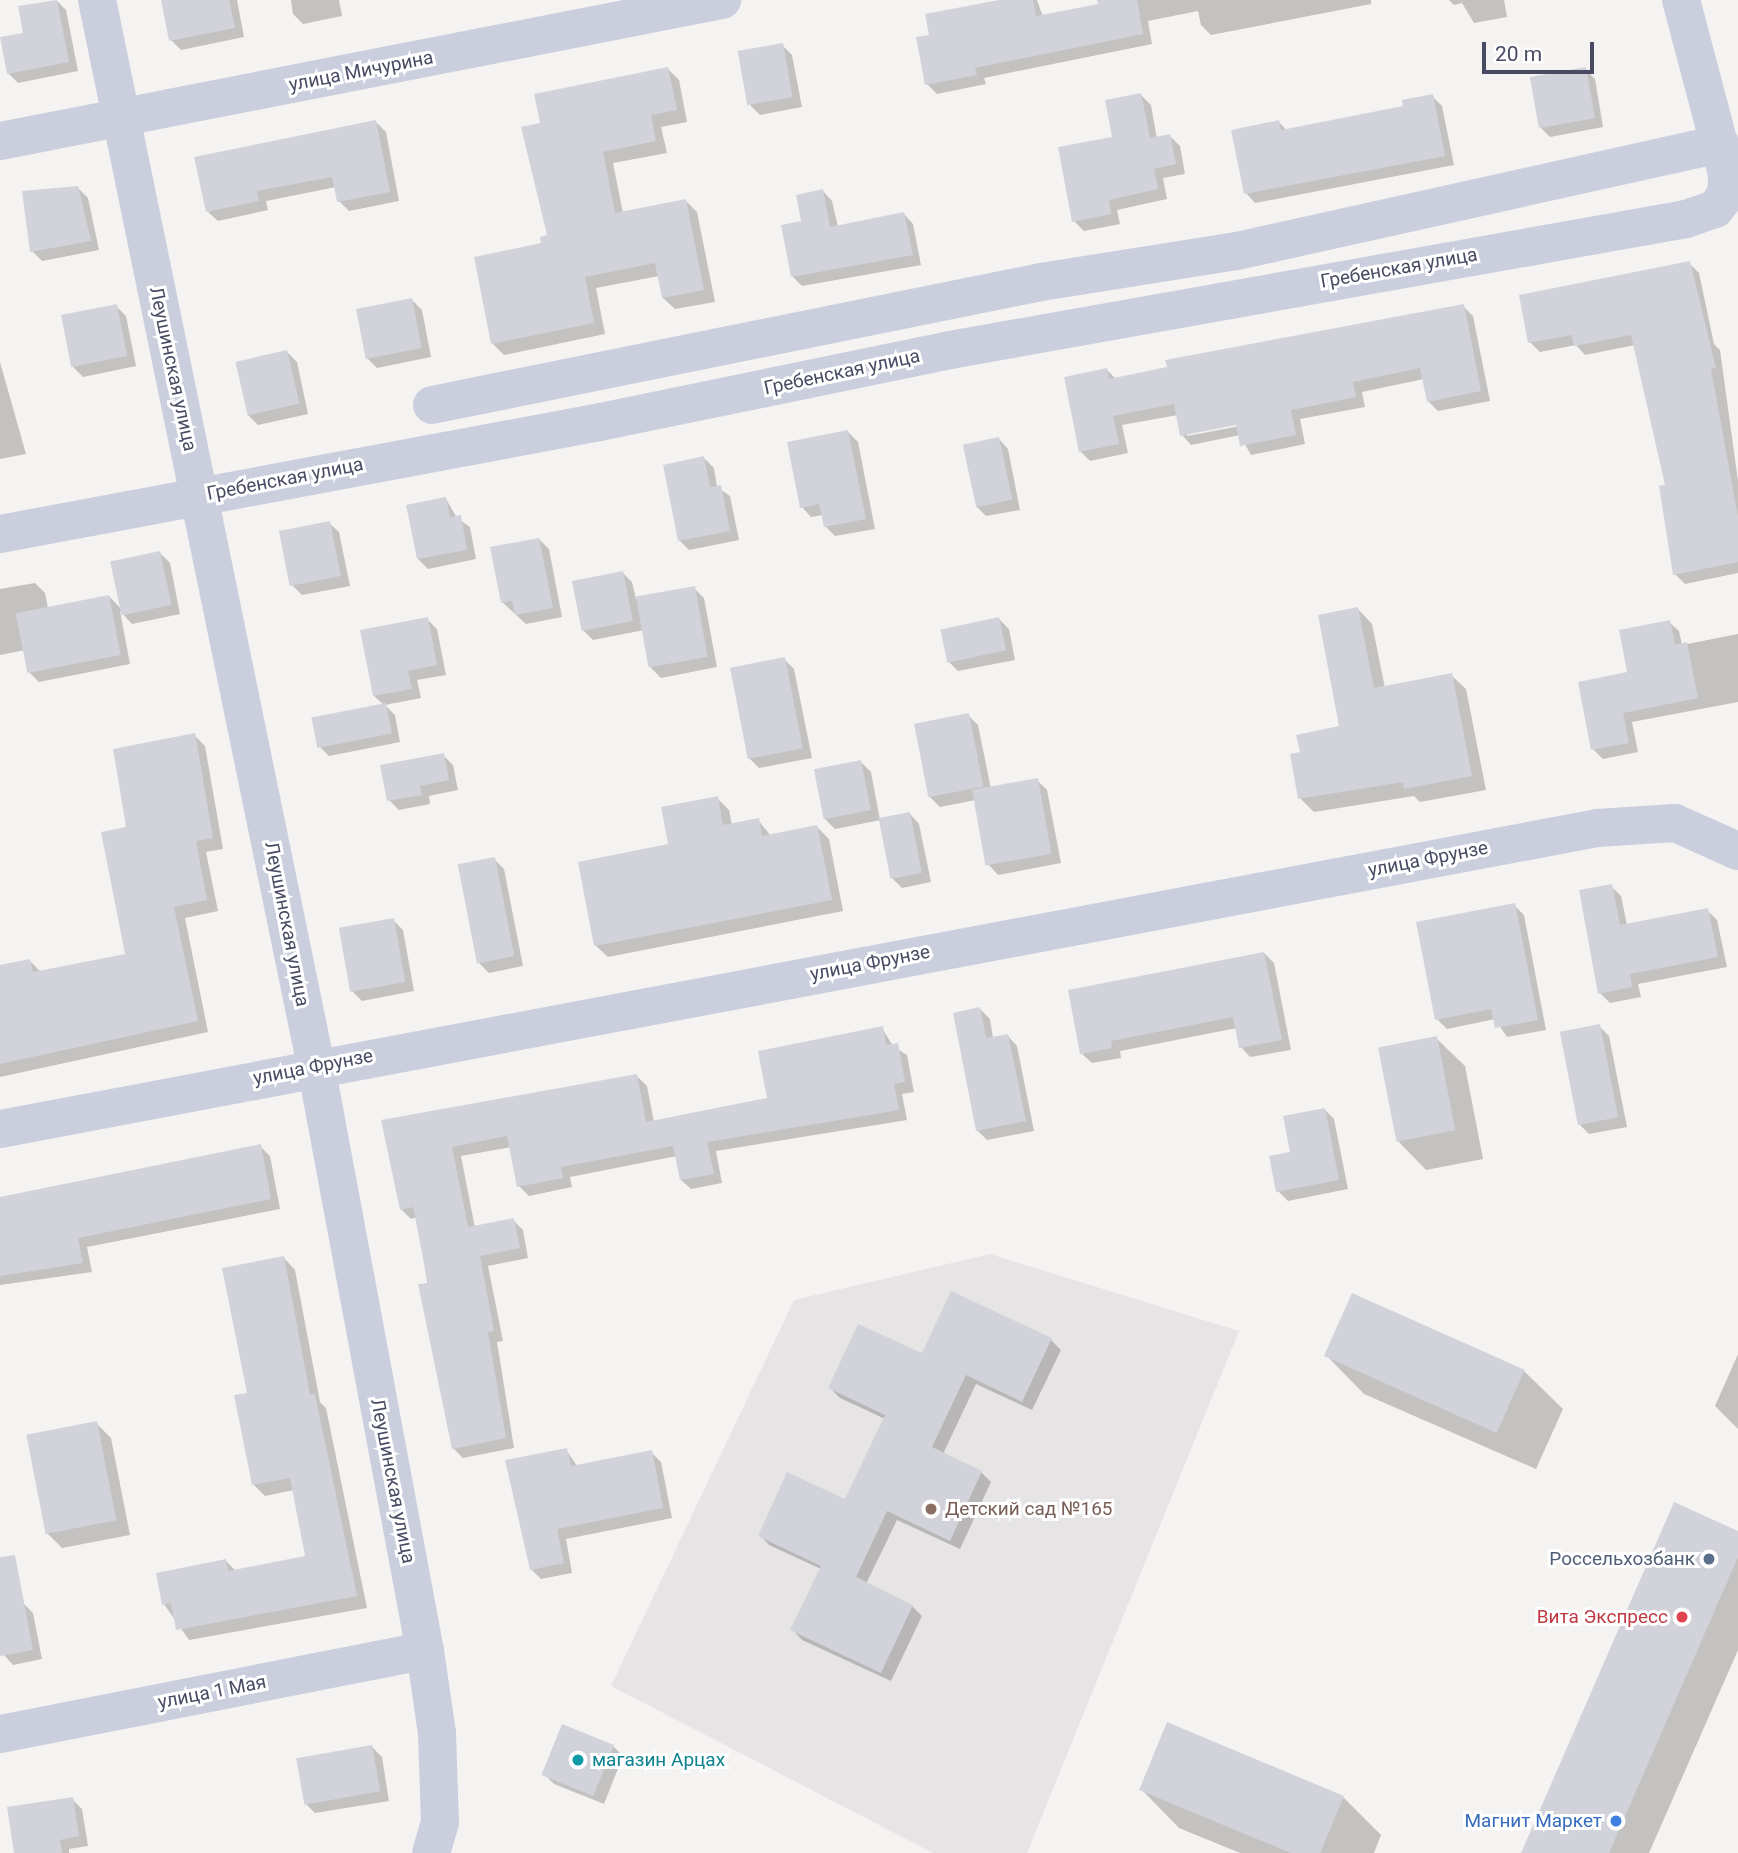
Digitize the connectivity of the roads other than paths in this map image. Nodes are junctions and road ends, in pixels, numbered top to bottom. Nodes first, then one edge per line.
1 (97, 0) edge
2 (722, 0) edge
3 (1681, 0) edge
4 (121, 119) junction
5 (0, 141) edge
6 (1720, 144) junction
7 (432, 405) dead end
8 (201, 495) junction
9 (0, 534) edge
10 (1738, 851) edge
11 (316, 1066) junction
12 (0, 1129) edge
13 (425, 1651) junction
14 (0, 1734) edge
15 (431, 1853) edge

1 - 4 street, Леушинская улица
2 - 4 street, улица Мичурина
3 - 6 street, Гребенская улица
4 - 5 street, улица Мичурина
4 - 8 street, Леушинская улица
6 - 7 street
6 - 8 street, Гребенская улица
8 - 9 street, Гребенская улица
8 - 11 street, Леушинская улица
10 - 11 street, улица Фрунзе
11 - 12 street, улица Фрунзе
11 - 13 street, Леушинская улица
13 - 14 street, улица 1 Мая
13 - 15 street, Леушинская улица

